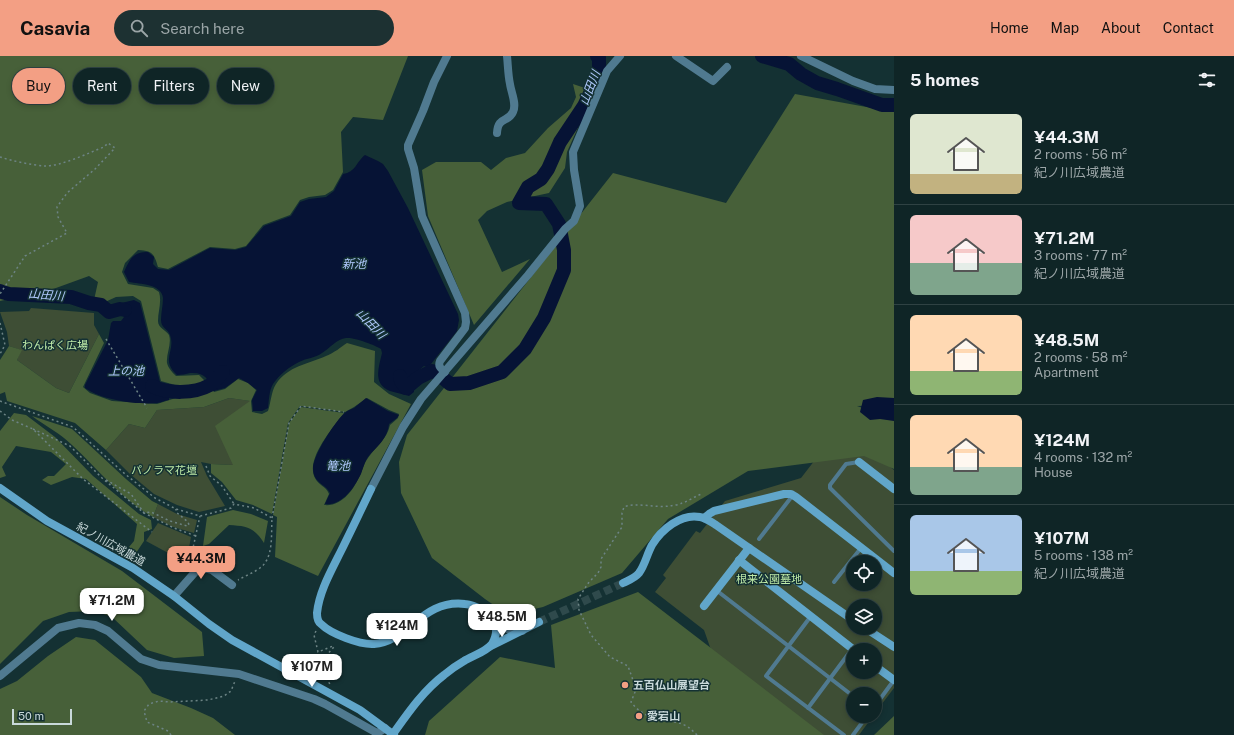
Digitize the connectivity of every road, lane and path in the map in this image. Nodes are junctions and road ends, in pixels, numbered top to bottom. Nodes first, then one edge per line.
1 (447, 56) edge
2 (507, 56) edge
3 (620, 56) edge
4 (676, 56) edge
5 (801, 56) edge
6 (727, 66) dead end
7 (894, 90) edge
8 (497, 132) dead end
9 (0, 157) edge
10 (0, 294) edge
11 (0, 323) edge
12 (106, 339) dead end
13 (0, 354) edge
14 (444, 372) junction
15 (0, 401) edge
16 (147, 408) dead end
17 (0, 411) edge
18 (344, 412) dead end
19 (34, 429) junction
20 (859, 462) joint
21 (206, 466) dead end
22 (102, 478) junction
23 (0, 488) edge
24 (894, 489) edge
25 (702, 494) dead end
26 (794, 495) junction
27 (234, 504) junction
28 (176, 509) junction
29 (144, 513) junction
30 (200, 516) junction
31 (272, 518) junction
32 (704, 518) junction
33 (152, 532) dead end
34 (196, 536) junction
35 (759, 539) dead end
36 (749, 548) junction
37 (861, 548) junction
38 (893, 549) edge
39 (200, 553) dead end
40 (204, 556) dead end
41 (739, 560) junction
42 (215, 564) dead end
43 (894, 573) edge
44 (834, 582) dead end
45 (234, 583) joint
46 (623, 583) tunnel mouth
47 (716, 590) junction
48 (174, 596) junction
49 (704, 606) dead end
50 (846, 615) edge
51 (811, 616) junction
52 (489, 617) junction
53 (539, 622) tunnel mouth
54 (316, 631) dead end
55 (522, 631) junction
56 (876, 635) edge
57 (846, 644) edge
58 (788, 647) junction
59 (894, 647) edge
60 (488, 648) junction
61 (846, 658) edge
62 (882, 671) edge
63 (239, 674) junction
64 (0, 676) edge
65 (830, 679) junction
66 (894, 680) edge
67 (330, 684) dead end
68 (846, 691) edge
69 (882, 696) edge
70 (808, 708) junction
71 (862, 723) edge
72 (385, 728) junction
73 (171, 735) edge
74 (393, 735) edge
75 (697, 735) edge
76 (844, 735) edge
77 (853, 735) edge

1 - 14 street
2 - 8 street
3 - 14 street
4 - 6 street
5 - 7 street
9 - 10 path
11 - 13 path
12 - 16 path
14 - 52 street
15 - 28 path
17 - 19 path
18 - 31 path
19 - 22 path
19 - 33 path
20 - 24 street
20 - 38 lane
21 - 27 path
22 - 29 path
22 - 29 path
23 - 48 street, 紀ノ川広域農道
25 - 75 path
26 - 32 street
26 - 35 lane
26 - 37 street
27 - 30 path
27 - 31 path
28 - 29 path
28 - 30 path
29 - 34 path
30 - 34 path
31 - 45 path
32 - 36 street
32 - 46 street
34 - 39 path
36 - 41 street
36 - 50 street
37 - 43 street
37 - 44 lane
40 - 42 path
41 - 47 street
41 - 51 street
45 - 48 street
47 - 49 street
47 - 58 lane
48 - 72 street, 紀ノ川広域農道
51 - 57 street
51 - 58 lane
52 - 55 street
52 - 60 street
53 - 55 street
54 - 67 path
55 - 60 street
56 - 59 street
58 - 65 lane
58 - 70 lane
60 - 74 street
61 - 65 lane
62 - 66 street
63 - 64 street
63 - 72 street
63 - 73 path
65 - 68 lane
65 - 70 lane
66 - 69 lane
70 - 76 lane
71 - 77 lane
72 - 74 street, 紀ノ川広域農道

